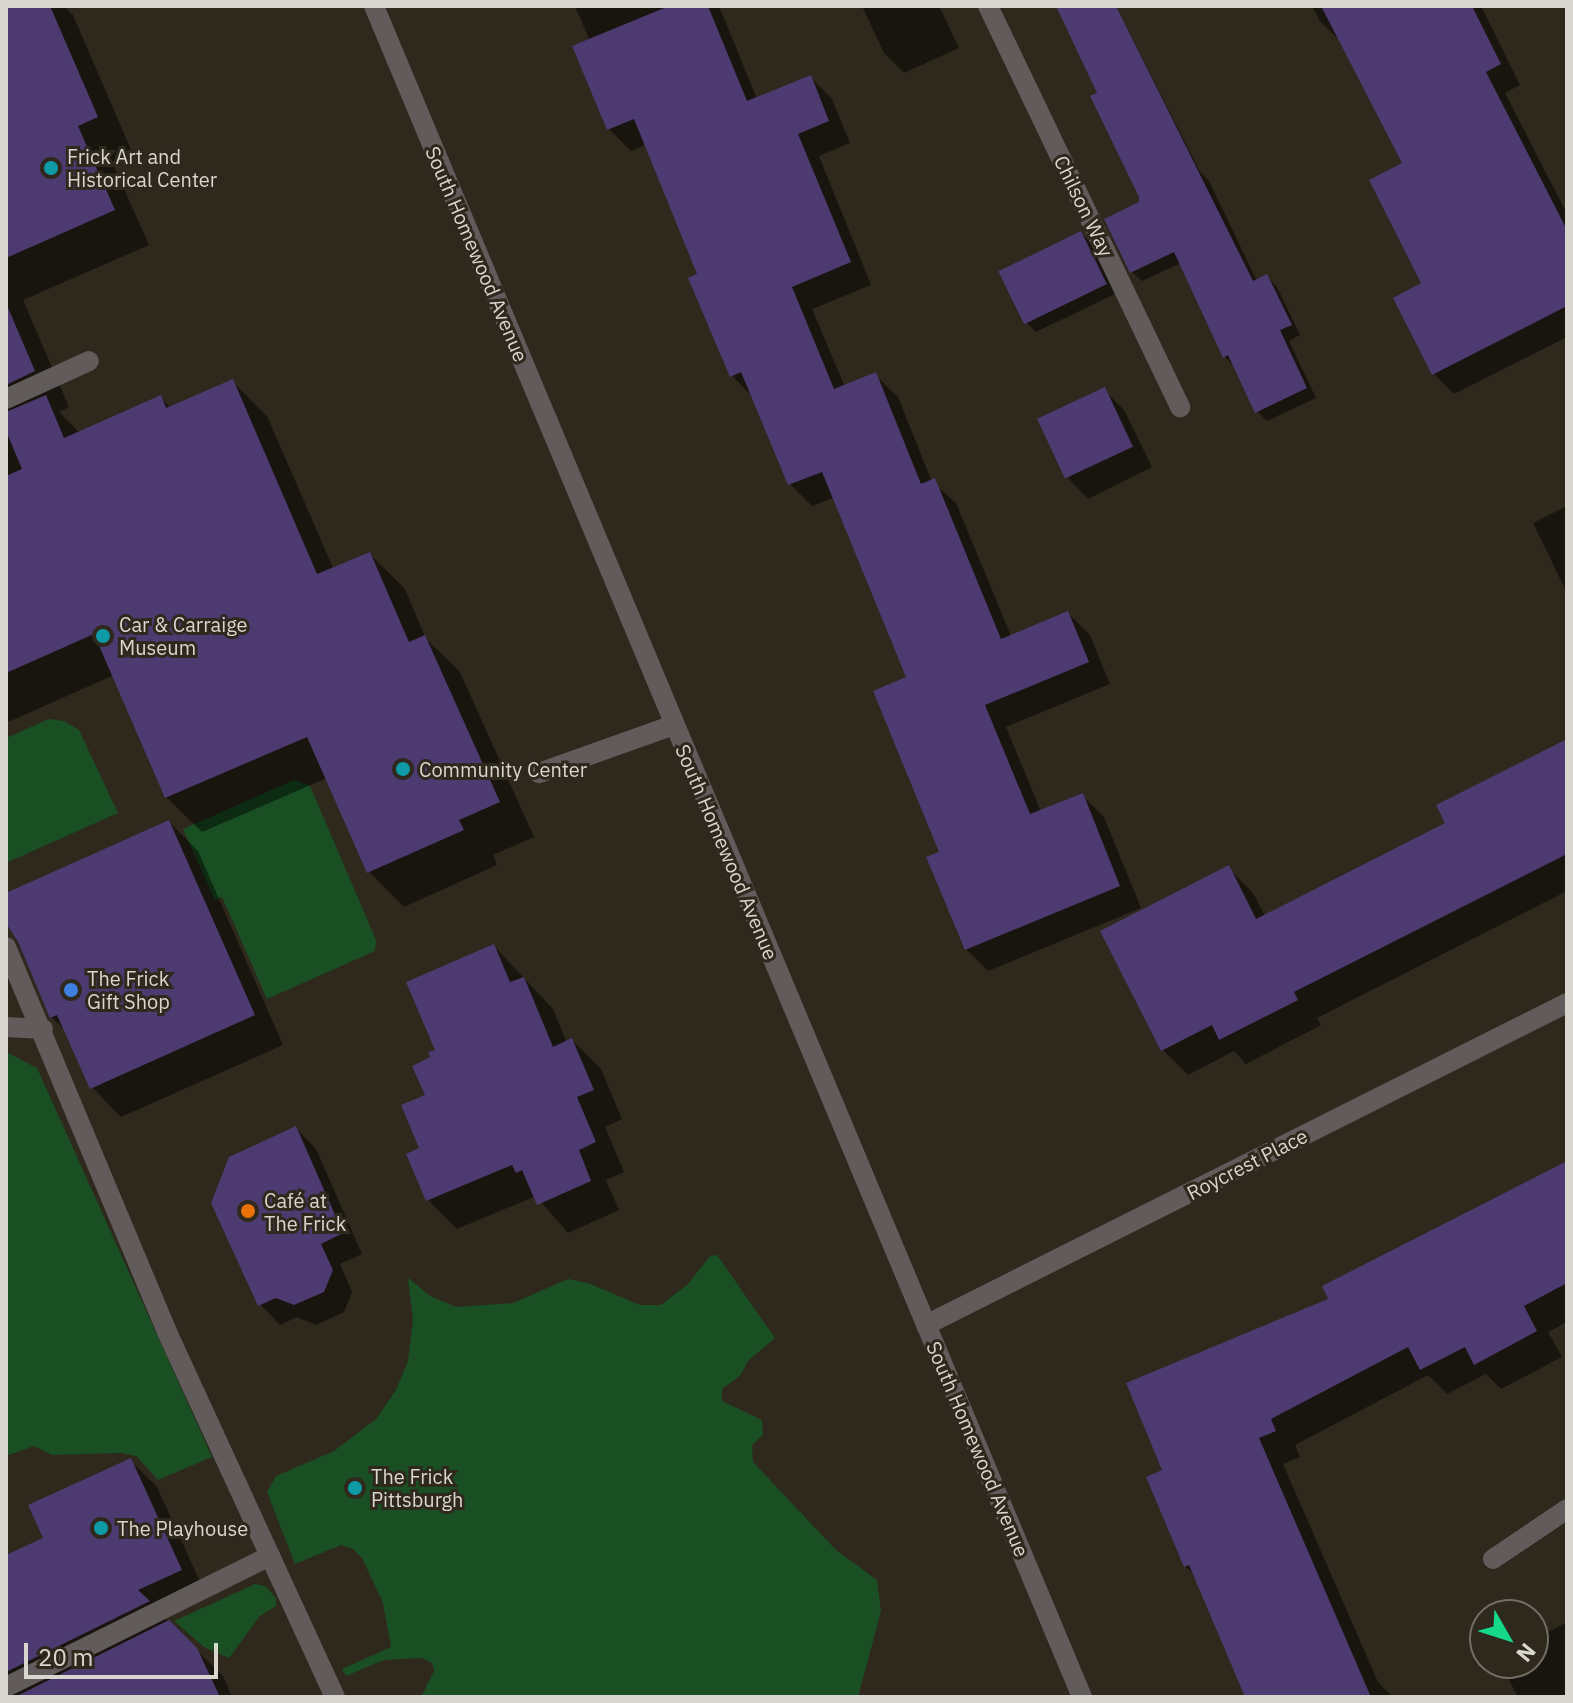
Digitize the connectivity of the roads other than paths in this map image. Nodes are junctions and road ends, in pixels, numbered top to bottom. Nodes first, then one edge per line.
1 (374, 6) edge
2 (988, 6) edge
3 (89, 361) dead end
4 (6, 399) edge
5 (1180, 407) dead end
6 (674, 725) junction
7 (539, 773) dead end
8 (6, 947) edge
9 (1567, 1003) edge
10 (6, 1027) edge
11 (43, 1029) junction
12 (926, 1325) junction
13 (1567, 1509) edge
14 (270, 1556) junction
15 (1493, 1559) dead end
16 (6, 1687) edge
17 (335, 1697) edge
18 (1082, 1697) edge

1 - 6 street, South Homewood Avenue
2 - 5 street, Chilson Way
3 - 4 street
6 - 7 street
6 - 12 street, South Homewood Avenue
8 - 11 street
9 - 12 street, Roycrest Place
10 - 11 street
11 - 14 street
12 - 18 street, South Homewood Avenue
13 - 15 street
14 - 16 street
14 - 17 street

